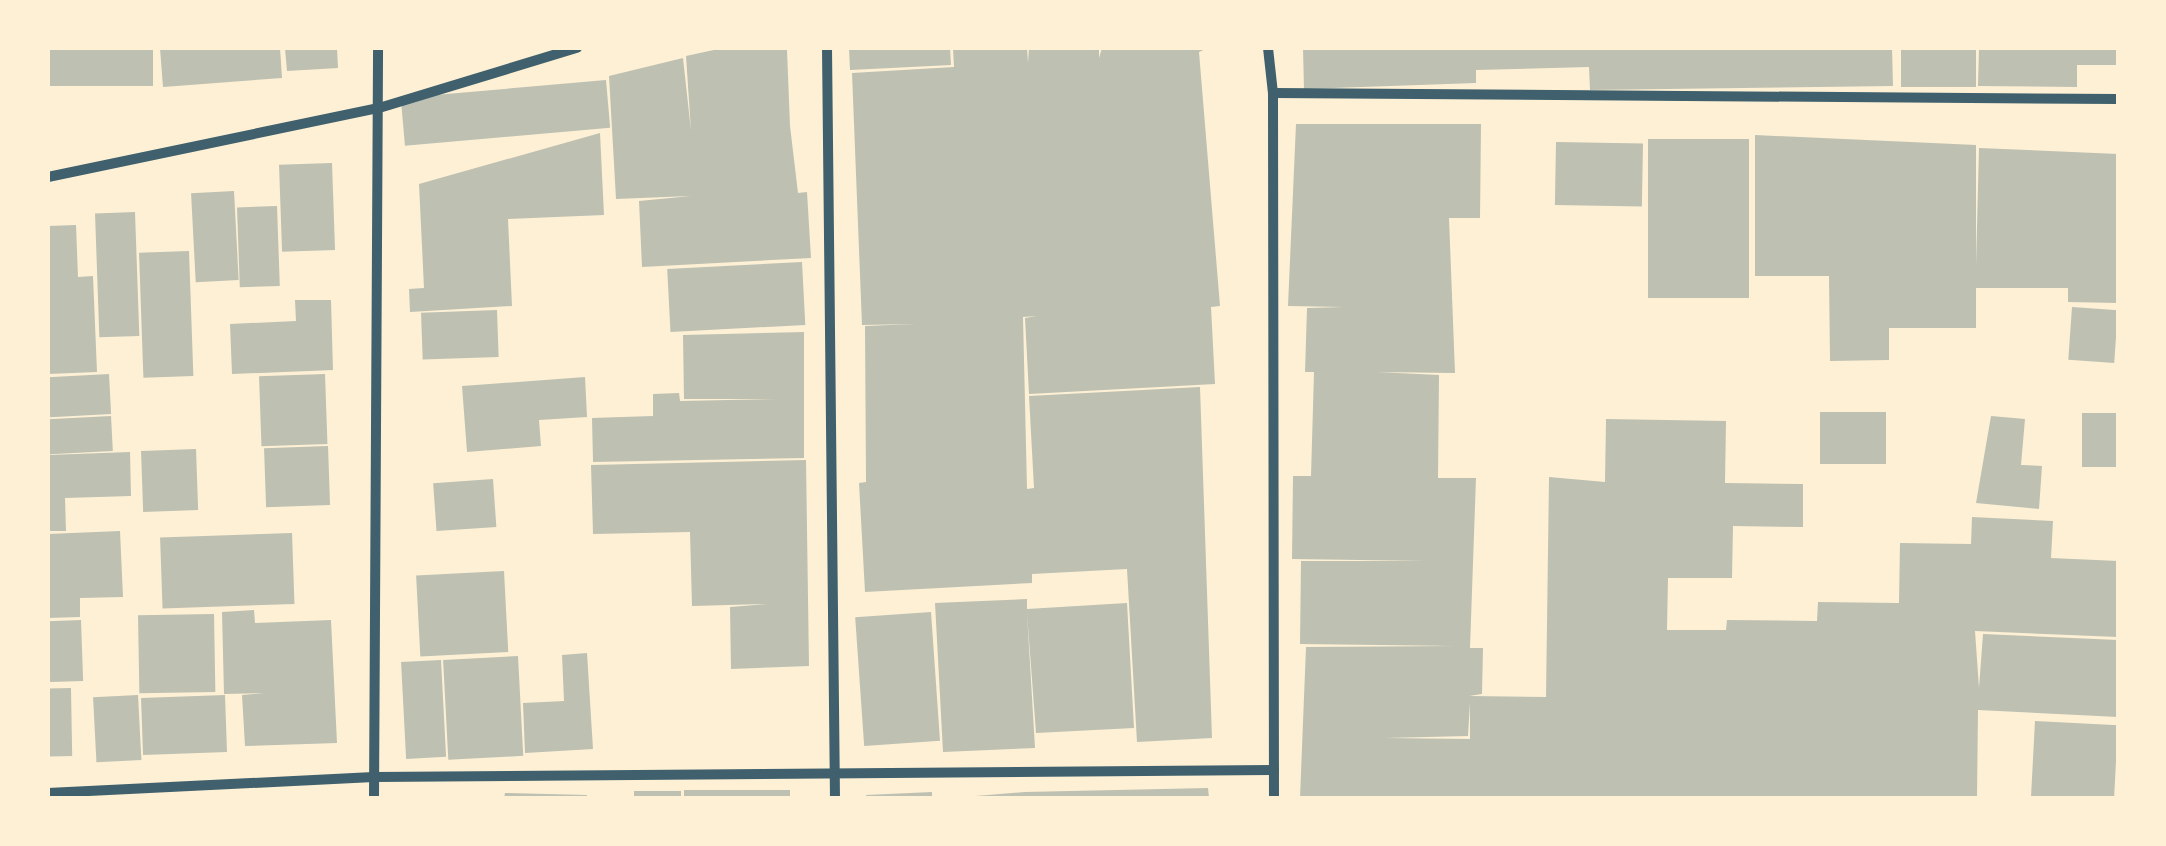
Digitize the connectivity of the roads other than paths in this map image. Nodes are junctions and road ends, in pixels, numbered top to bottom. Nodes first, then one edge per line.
1 (378, 48) edge
2 (577, 48) edge
3 (827, 48) edge
4 (1268, 48) edge
5 (1273, 93) junction
6 (2118, 99) edge
7 (379, 108) junction
8 (48, 176) edge
9 (1274, 770) junction
10 (834, 774) junction
11 (374, 777) junction
12 (48, 793) edge
13 (374, 798) edge
14 (835, 798) edge
15 (1274, 798) edge

1 - 7 street
2 - 7 street
3 - 10 street
4 - 5 street
5 - 6 street
5 - 9 street
7 - 8 street
7 - 11 street
9 - 10 street
9 - 15 street
10 - 11 street
10 - 14 street
11 - 12 street
11 - 13 street

